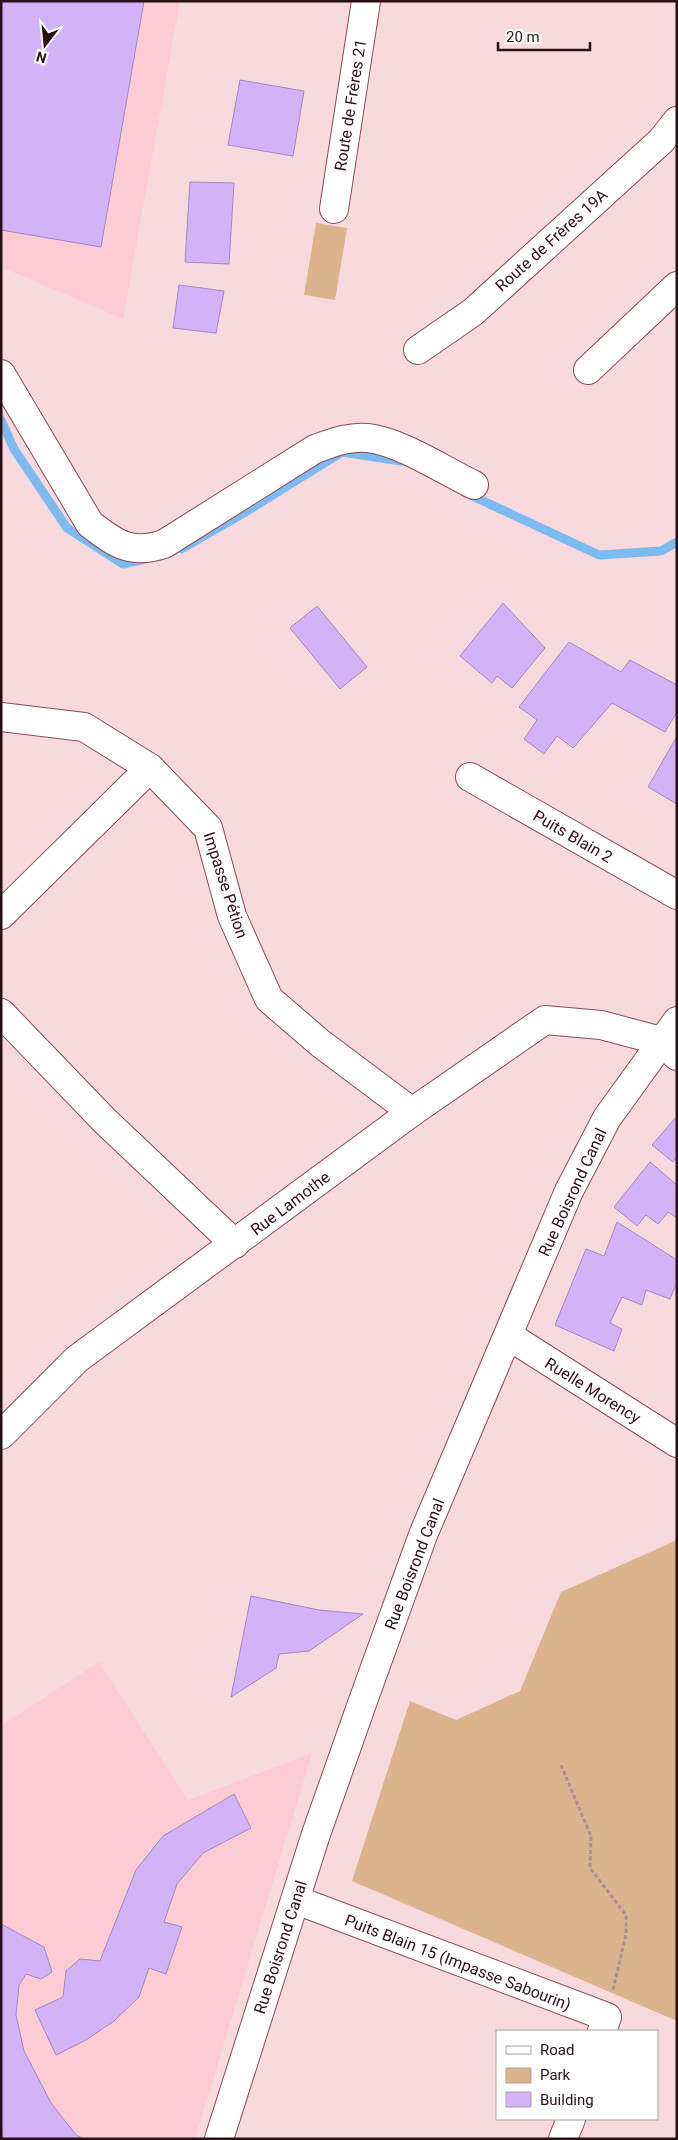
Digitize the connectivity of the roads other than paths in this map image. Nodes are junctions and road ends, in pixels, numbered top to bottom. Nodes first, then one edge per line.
1 (366, 1) edge
2 (677, 121) edge
3 (334, 209) dead end
4 (677, 286) edge
5 (418, 350) dead end
6 (588, 370) dead end
7 (1, 374) edge
8 (474, 485) dead end
9 (1, 717) edge
10 (150, 768) junction
11 (470, 777) dead end
12 (677, 895) edge
13 (1, 915) edge
14 (1, 1013) edge
15 (672, 1039) edge
16 (412, 1112) junction
17 (235, 1244) junction
18 (509, 1336) junction
19 (1, 1434) edge
20 (677, 1443) edge
21 (296, 1900) junction
22 (604, 2024) edge
23 (570, 2120) edge
24 (219, 2139) edge
25 (563, 2139) edge

1 - 3 street, Route de Frères 21
2 - 5 street, Route de Frères 19A
4 - 6 street
7 - 8 street
9 - 10 street, Impasse Pétion
10 - 13 street
10 - 16 street, Impasse Pétion
11 - 12 street, Puits Blain 2
14 - 17 street
15 - 16 street, Rue Lamothe
15 - 18 street, Rue Boisrond Canal
16 - 17 street, Rue Lamothe
17 - 19 street, Rue Lamothe
18 - 20 street, Ruelle Morency
18 - 21 street, Rue Boisrond Canal
21 - 22 street, Puits Blain 15 (Impasse Sabourin)
21 - 24 street, Rue Boisrond Canal
23 - 25 street

